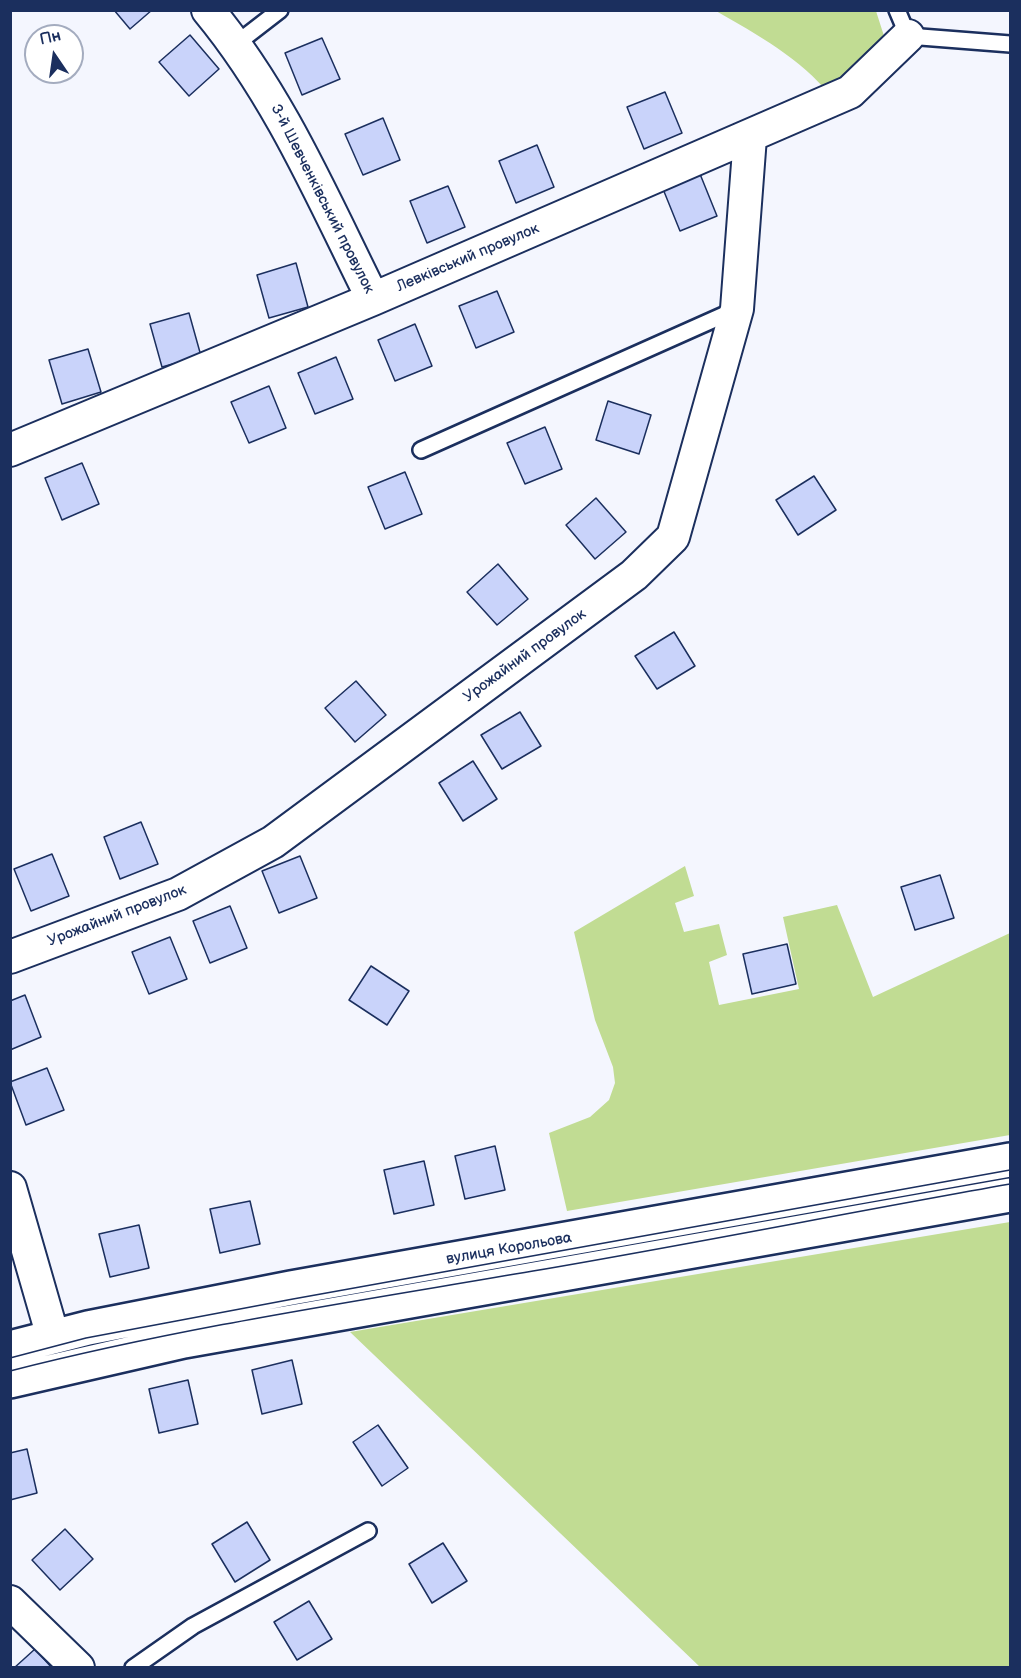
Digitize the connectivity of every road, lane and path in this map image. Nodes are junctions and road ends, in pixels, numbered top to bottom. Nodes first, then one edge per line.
1 (208, 10) edge
2 (280, 10) edge
3 (902, 23) edge
4 (236, 44) junction
5 (1011, 44) edge
6 (750, 137) junction
7 (373, 299) junction
8 (737, 309) junction
9 (10, 450) edge
10 (421, 450) dead end
11 (10, 957) edge
12 (1011, 1160) edge
13 (10, 1188) edge
14 (1011, 1195) edge
15 (52, 1337) junction
16 (10, 1348) edge
17 (10, 1381) edge
18 (368, 1531) dead end
19 (13, 1610) edge
20 (78, 1668) edge
21 (132, 1668) edge

1 - 4 street, 3-й Шевченківський провулок
2 - 4 lane
3 - 5 lane
3 - 6 street, Левківський провулок
4 - 7 street, 3-й Шевченківський провулок
6 - 7 street, Левківський провулок
6 - 8 street, Урожайний провулок
7 - 9 street, Левківський провулок
8 - 10 lane
8 - 11 street, Урожайний провулок
12 - 15 main road, вулиця Корольова
13 - 15 street
14 - 17 main road
15 - 16 main road, вулиця Корольова
18 - 21 lane
19 - 20 street

